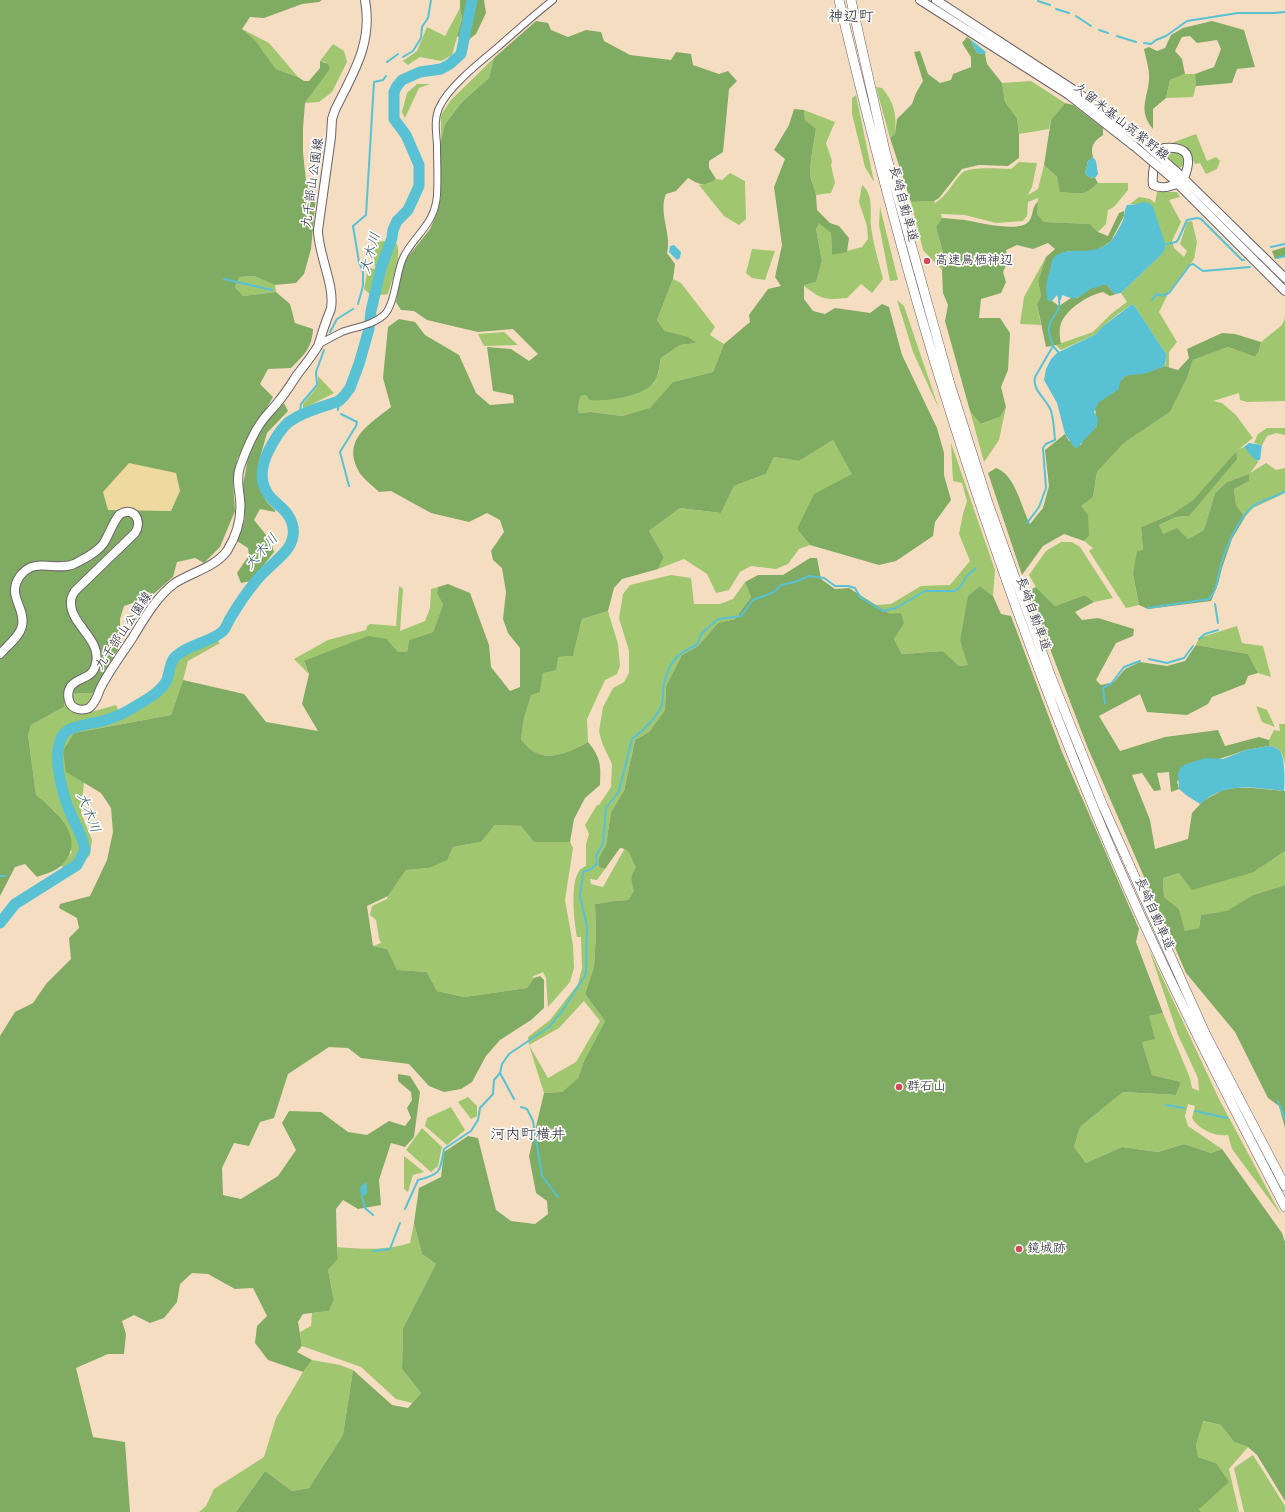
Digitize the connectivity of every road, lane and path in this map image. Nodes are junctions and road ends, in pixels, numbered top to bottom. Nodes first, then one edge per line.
1 (365, 0) edge
2 (553, 0) edge
3 (839, 0) edge
4 (851, 0) edge
5 (920, 0) edge
6 (936, 0) edge
7 (1182, 176) junction
8 (1174, 181) junction
9 (1285, 278) edge
10 (1285, 291) edge
11 (318, 345) junction
12 (0, 654) edge
13 (1285, 1186) edge
14 (1285, 1207) edge

1 - 11 main road, 九千部山公園線
2 - 11 street
3 - 14 highway, 長崎自動車道
4 - 13 highway, 長崎自動車道
5 - 8 main road, 久留米基山筑紫野線, bridge
6 - 7 main road, 久留米基山筑紫野線, bridge
7 - 8 main road
7 - 9 main road, 久留米基山筑紫野線
8 - 10 main road, 久留米基山筑紫野線
11 - 12 main road, 九千部山公園線

